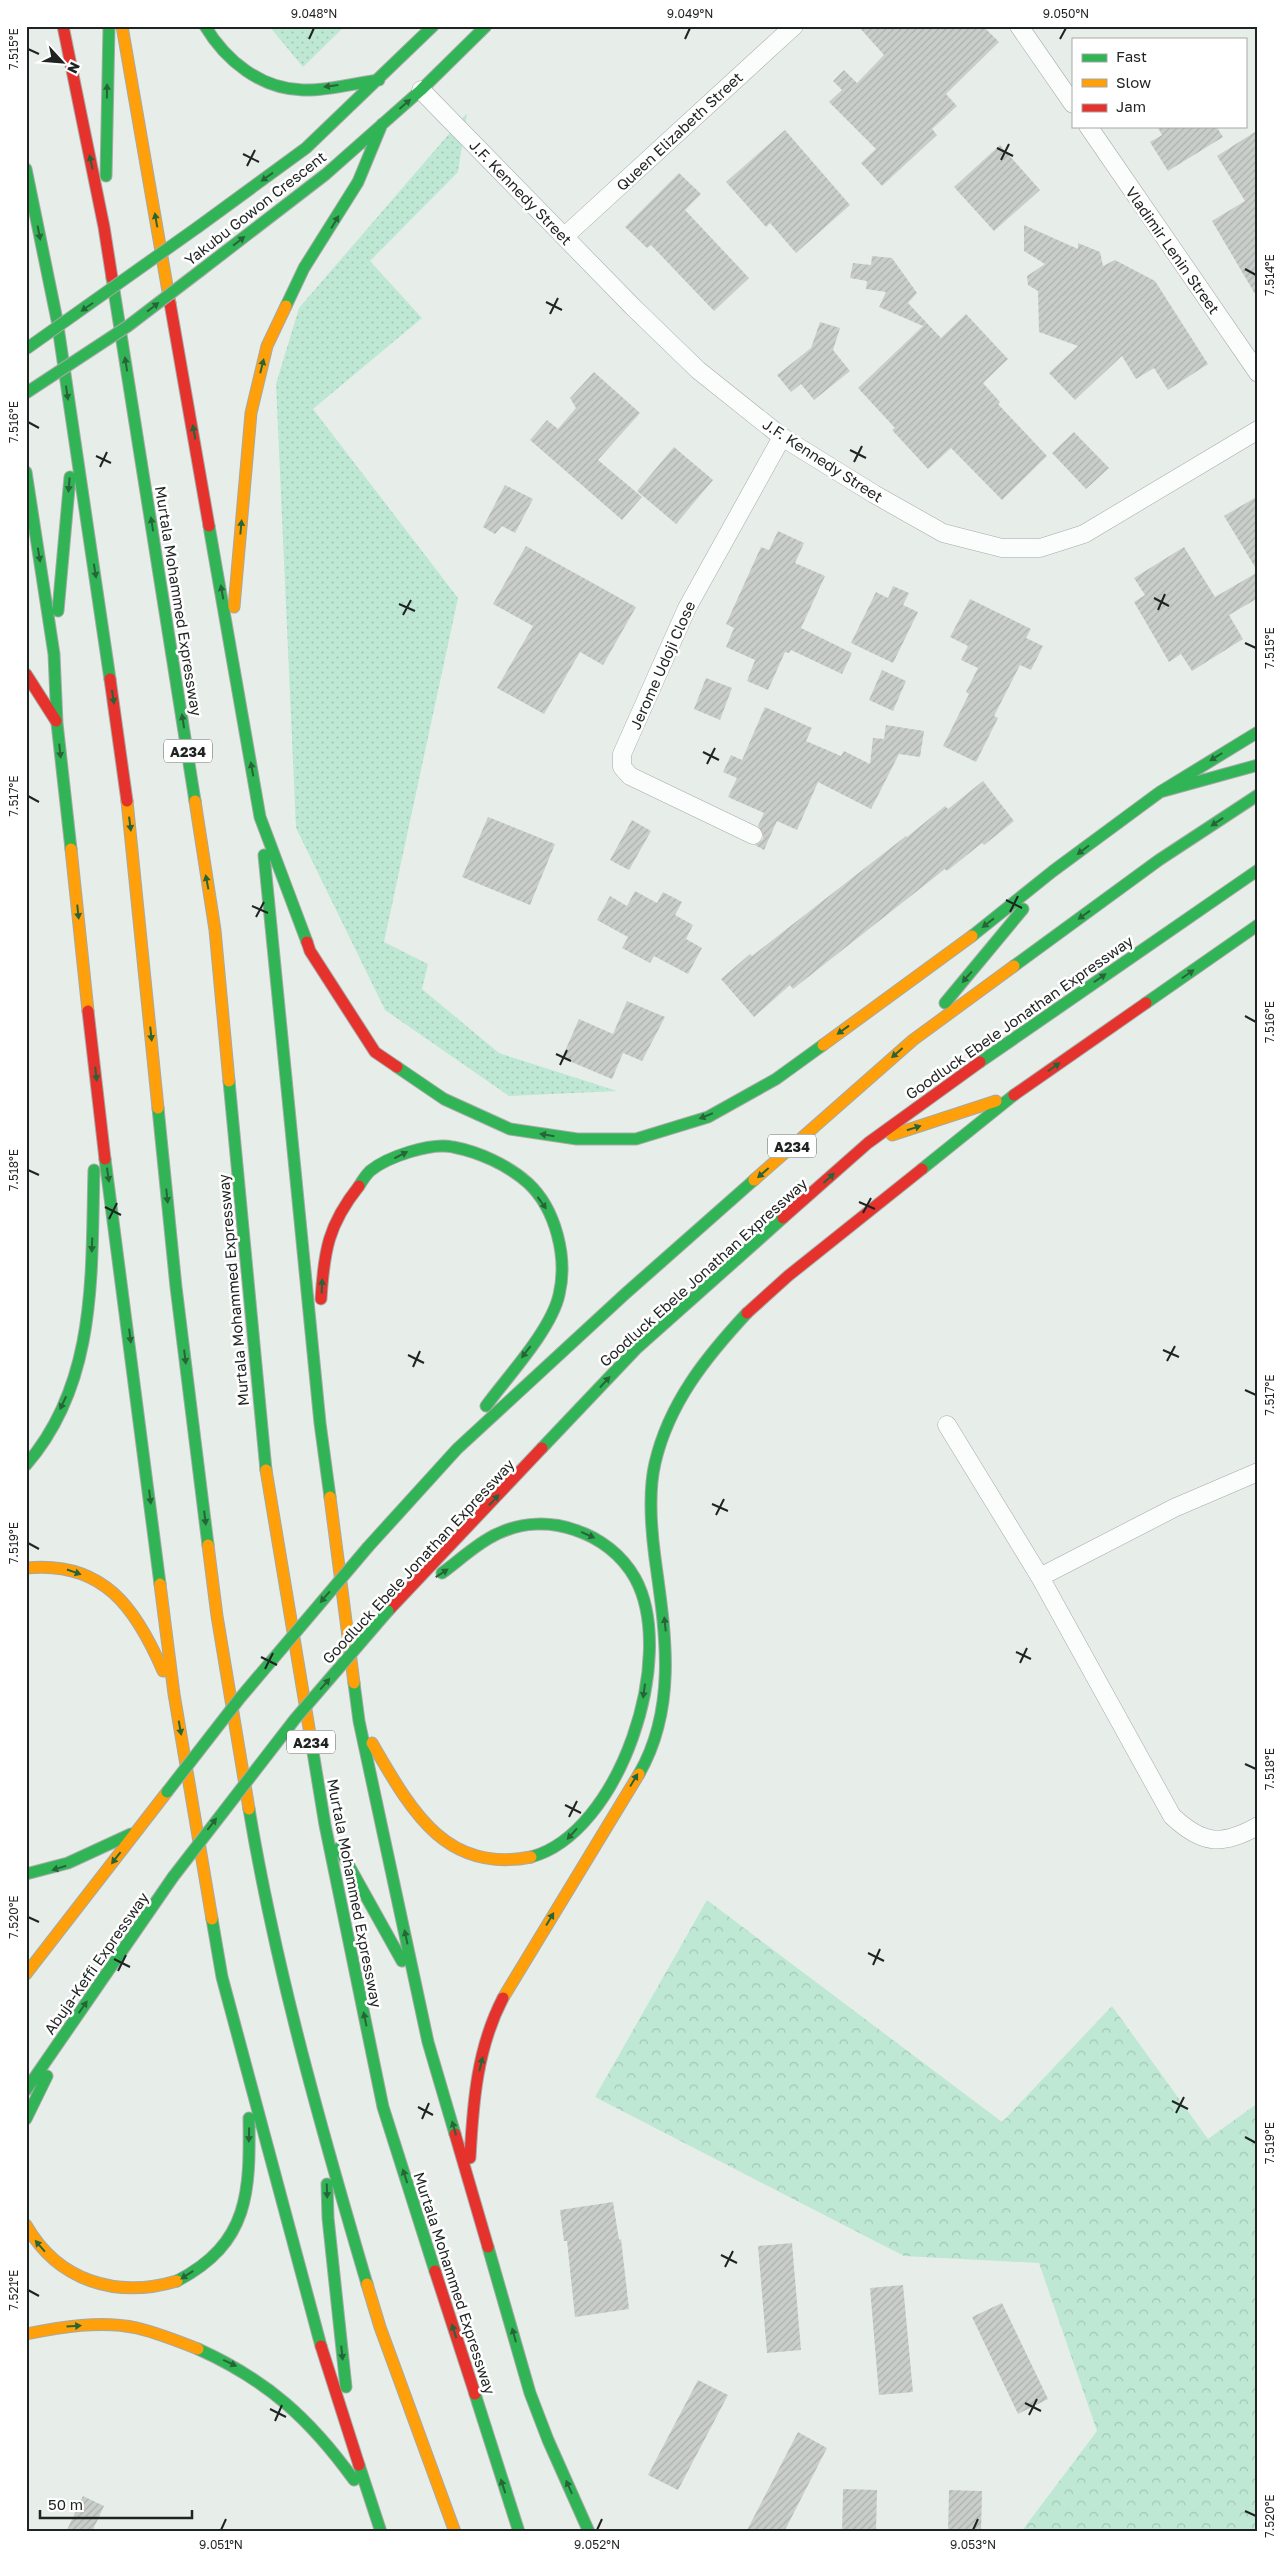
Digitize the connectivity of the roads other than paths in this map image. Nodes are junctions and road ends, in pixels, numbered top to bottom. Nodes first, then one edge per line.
1 (64, 26) edge
2 (109, 26) edge
3 (122, 26) edge
4 (205, 26) edge
5 (434, 26) edge
6 (486, 26) edge
7 (794, 26) edge
8 (1019, 26) edge
9 (379, 80) junction
10 (421, 90) junction
11 (1072, 103) edge
12 (382, 124) junction
13 (1089, 128) edge
14 (26, 168) edge
15 (104, 227) junction
16 (565, 236) junction
17 (26, 349) edge
18 (1258, 373) edge
19 (26, 394) edge
20 (1258, 430) edge
21 (74, 436) junction
22 (782, 437) junction
23 (26, 472) edge
24 (231, 646) junction
25 (54, 654) junction
26 (26, 674) edge
27 (57, 723) junction
28 (1258, 732) edge
29 (1258, 765) edge
30 (1160, 792) junction
31 (1258, 795) edge
32 (260, 817) junction
33 (753, 835) dead end
34 (1258, 870) edge
35 (1054, 871) junction
36 (1258, 925) edge
37 (913, 1040) junction
38 (1014, 1094) junction
39 (99, 1109) junction
40 (868, 1143) junction
41 (320, 1422) junction
42 (947, 1425) dead end
43 (457, 1449) junction
44 (26, 1465) edge
45 (1258, 1472) edge
46 (26, 1568) edge
47 (1040, 1577) junction
48 (400, 1598) junction
49 (174, 1694) junction
50 (359, 1721) junction
51 (326, 1824) junction
52 (1258, 1826) edge
53 (138, 1831) junction
54 (26, 1874) edge
55 (173, 1877) joint
56 (26, 1974) edge
57 (416, 1986) junction
58 (72, 2022) junction
59 (250, 2087) junction
60 (26, 2090) edge
61 (26, 2120) edge
62 (325, 2142) junction
63 (469, 2182) junction
64 (26, 2226) edge
65 (26, 2334) edge
66 (352, 2446) junction
67 (373, 2508) junction
68 (381, 2532) edge
69 (455, 2532) edge
70 (519, 2532) edge
71 (589, 2532) edge

15 -> 1 main road, Murtala Mohammed Expressway
15 -> 2 main road
24 -> 3 main road
9 -> 4 main road
5 - 9 main road, Yakubu Gowon Crescent
6 - 10 main road, Yakubu Gowon Crescent
7 - 16 street, Queen Elizabeth Street
8 - 11 street
9 -> 17 main road, Yakubu Gowon Crescent, bridge
12 -> 10 main road, Yakubu Gowon Crescent
10 - 16 street, J.F. Kennedy Street
19 -> 12 main road, Yakubu Gowon Crescent, bridge
24 -> 12 main road
13 - 18 street, Vladimir Lenin Street
14 -> 21 main road
51 -> 15 main road, Murtala Mohammed Expressway / A234
16 - 22 street, J.F. Kennedy Street
20 - 22 street, J.F. Kennedy Street
21 -> 25 main road
21 -> 62 main road
22 - 33 street, Jerome Udoji Close
23 -> 25 main road
32 -> 24 main road
25 - 27 main road
26 - 27 main road
27 -> 39 main road
28 -> 30 main road
29 - 30 main road
30 -> 35 main road
31 -> 37 main road, A234
35 -> 32 main road
32 - 41 main road
40 -> 34 main road, Goodluck Ebele Jonathan Expressway / A234
35 -> 37 main road
38 -> 36 main road
37 -> 43 main road, A234
40 -> 38 main road
63 -> 38 main road
39 -> 44 main road
39 -> 49 main road
48 -> 40 main road, Goodluck Ebele Jonathan Expressway / A234
41 -> 43 main road
41 - 50 main road
42 - 47 street
43 -> 53 main road, A234, bridge
45 - 47 street
46 -> 49 main road
47 - 52 street
48 -> 50 main road
55 -> 48 main road, Goodluck Ebele Jonathan Expressway / A234, bridge
49 -> 59 main road
57 -> 50 main road
51 - 57 main road
70 -> 51 main road, Murtala Mohammed Expressway / A234
53 -> 54 main road
53 -> 56 main road, A234
58 -> 55 main road, Abuja-Keffi Expressway / A234
63 -> 57 main road
58 - 60 main road, Abuja-Keffi Expressway / A234
58 - 61 main road
59 -> 64 main road
59 - 66 main road
62 -> 66 main road
62 - 69 main road
71 -> 63 main road
65 -> 67 main road
66 - 67 main road
67 - 68 main road

